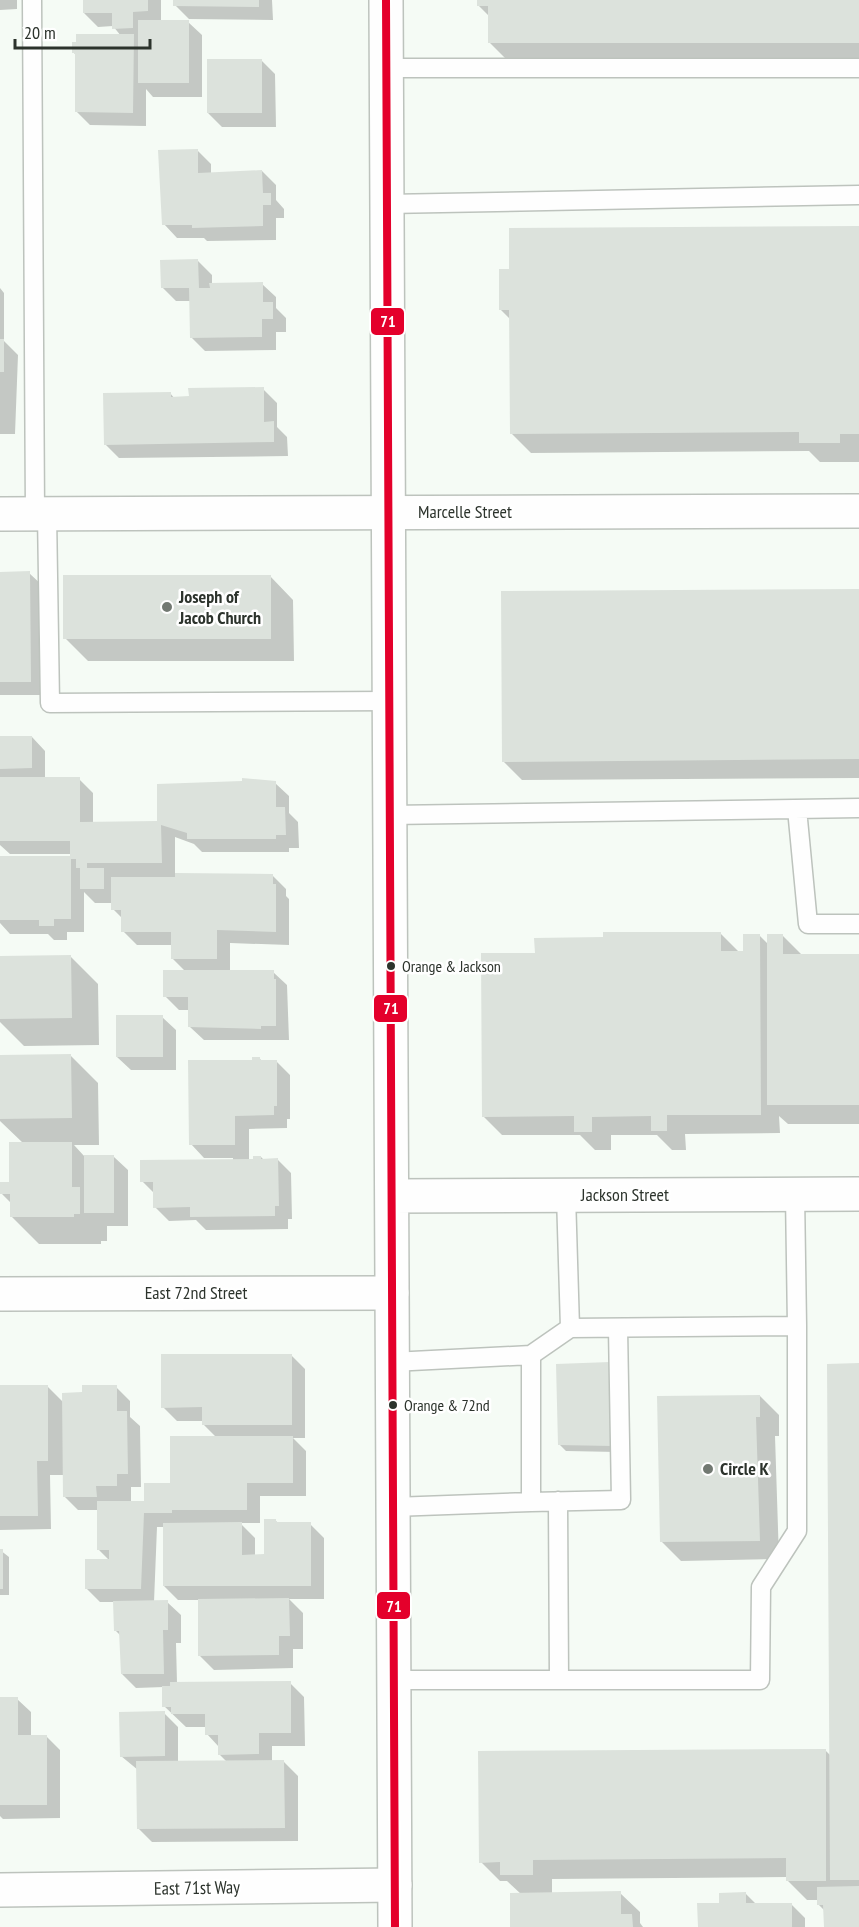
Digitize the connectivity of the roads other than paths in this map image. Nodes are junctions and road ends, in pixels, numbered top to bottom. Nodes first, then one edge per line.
1 (32, 0) edge
2 (386, 0) edge
3 (386, 68) junction
4 (859, 68) edge
5 (859, 195) edge
6 (387, 204) junction
7 (859, 511) edge
8 (388, 512) junction
9 (0, 514) edge
10 (41, 514) junction
11 (389, 700) junction
12 (859, 808) edge
13 (797, 809) junction
14 (390, 815) junction
15 (859, 924) edge
16 (795, 1194) junction
17 (859, 1194) edge
18 (566, 1195) junction
19 (392, 1196) junction
20 (392, 1293) junction
21 (0, 1294) edge
22 (797, 1326) junction
23 (570, 1328) junction
24 (618, 1328) junction
25 (531, 1355) junction
26 (392, 1362) junction
27 (558, 1501) junction
28 (531, 1502) junction
29 (393, 1507) junction
30 (394, 1680) junction
31 (559, 1680) junction
32 (395, 1885) junction
33 (0, 1890) edge
34 (395, 1927) edge

1 - 10 lane
2 - 3 street
3 - 4 lane
3 - 6 street
5 - 6 lane
6 - 8 street
7 - 8 street, Marcelle Street
8 - 10 street, Marcelle Street
8 - 11 street
9 - 10 street, Marcelle Street
10 - 11 lane
11 - 14 street
12 - 13 lane
13 - 14 lane
13 - 15 lane
14 - 19 street
16 - 17 street, Jackson Street
16 - 18 street, Jackson Street
16 - 22 lane
18 - 19 street, Jackson Street
18 - 23 lane
19 - 20 street
20 - 21 street, East 72nd Street
20 - 26 street
22 - 24 lane
22 - 31 lane
23 - 24 lane
23 - 25 lane
24 - 27 lane
25 - 26 lane
25 - 28 lane
26 - 29 street
27 - 28 lane
27 - 31 lane
28 - 29 lane
29 - 30 street
30 - 31 lane
30 - 32 street
32 - 33 street, East 71st Way
32 - 34 street

